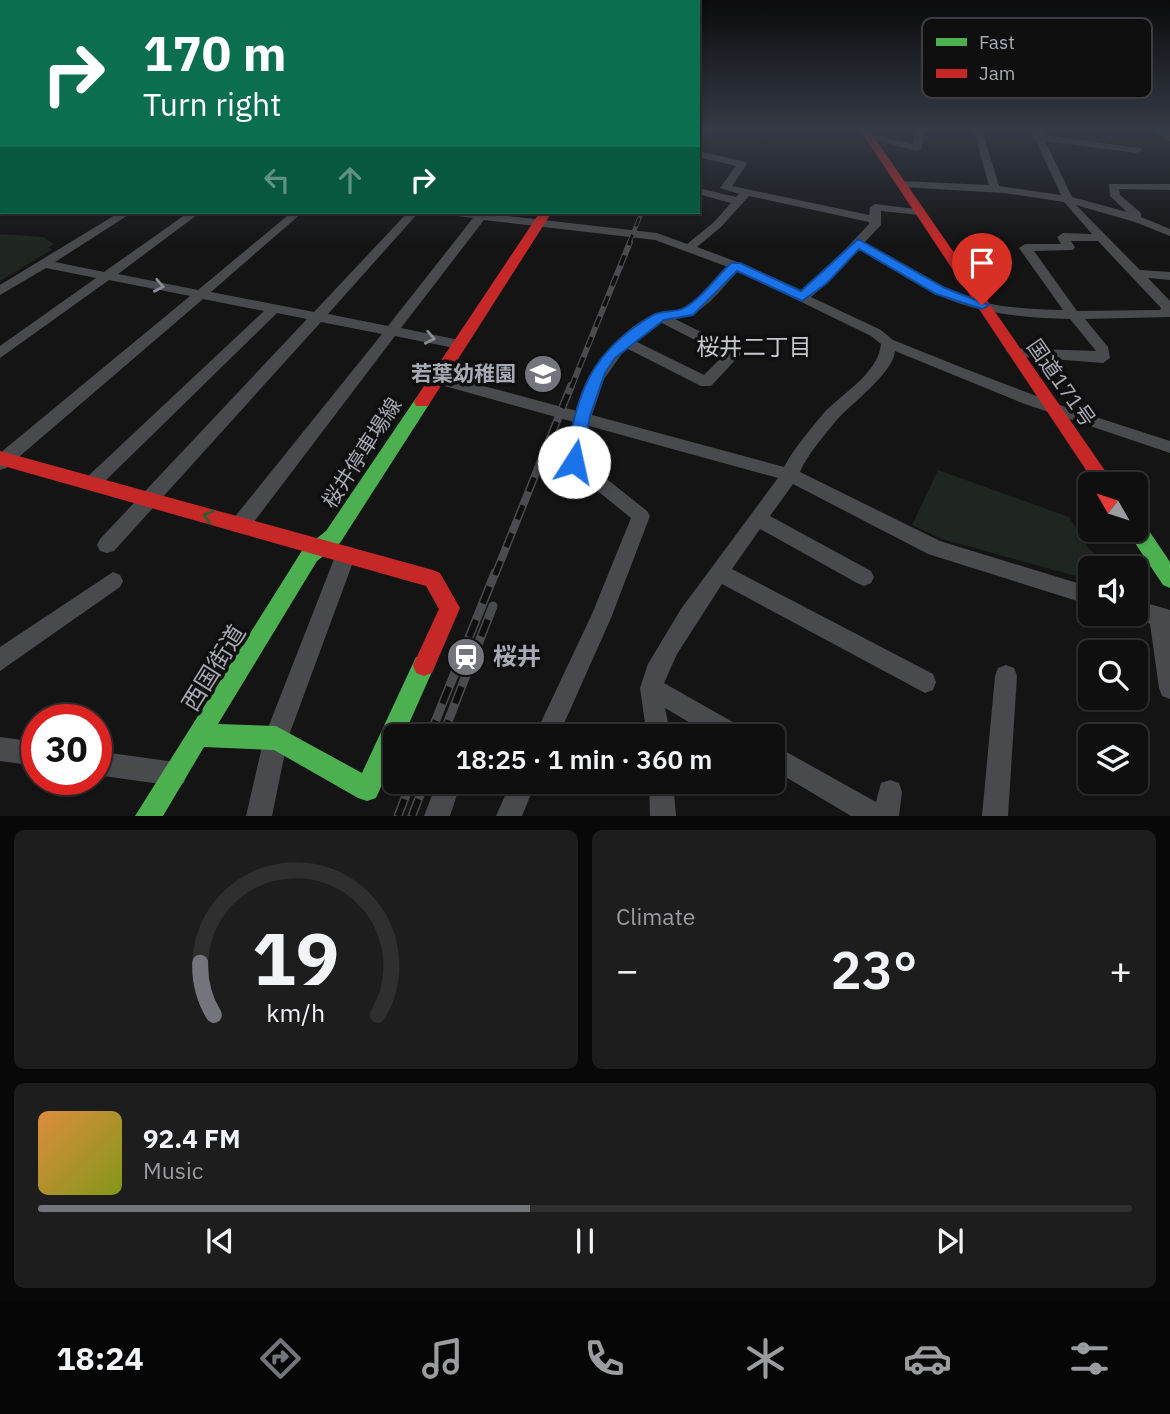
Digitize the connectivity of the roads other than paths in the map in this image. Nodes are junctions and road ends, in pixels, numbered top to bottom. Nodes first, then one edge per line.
1 (739, 168) edge
2 (890, 168) edge
3 (989, 168) edge
4 (1053, 168) edge
5 (1170, 178) edge
6 (901, 184) junction
7 (1170, 186) edge
8 (995, 189) junction
9 (700, 191) edge
10 (741, 197) junction
11 (1068, 200) junction
12 (920, 212) junction
13 (124, 214) edge
14 (193, 214) edge
15 (296, 214) edge
16 (413, 214) edge
17 (464, 214) edge
18 (481, 216) junction
19 (542, 218) edge
20 (876, 220) junction
21 (1151, 224) junction
22 (1170, 233) edge
23 (1104, 238) junction
24 (858, 243) junction
25 (690, 247) junction
26 (44, 264) junction
27 (736, 265) junction
28 (1140, 274) junction
29 (107, 276) junction
30 (1170, 276) edge
31 (0, 291) edge
32 (200, 294) junction
33 (802, 297) junction
34 (982, 305) junction
35 (274, 308) junction
36 (1073, 314) junction
37 (318, 317) junction
38 (660, 317) junction
39 (391, 331) junction
40 (626, 342) junction
41 (888, 343) junction
42 (459, 344) junction
43 (1013, 351) junction
44 (0, 353) edge
45 (435, 378) junction
46 (1054, 408) junction
47 (582, 416) junction
48 (1170, 447) edge
49 (2, 460) edge
50 (1097, 472) edge
51 (790, 475) junction
52 (92, 484) junction
53 (150, 500) junction
54 (758, 519) junction
55 (240, 524) junction
56 (1148, 535) edge
57 (1170, 541) edge
58 (1145, 542) edge
59 (107, 545) dead end
60 (321, 547) junction
61 (346, 554) junction
62 (719, 572) junction
63 (863, 577) dead end
64 (1170, 579) edge
65 (113, 581) dead end
66 (1078, 592) edge
67 (1164, 618) edge
68 (0, 660) edge
69 (1006, 676) dead end
70 (925, 682) dead end
71 (651, 688) junction
72 (1170, 688) edge
73 (552, 724) edge
74 (657, 724) edge
75 (714, 724) edge
76 (199, 735) junction
77 (276, 738) junction
78 (0, 749) edge
79 (21, 752) edge
80 (785, 763) edge
81 (112, 764) edge
82 (175, 774) junction
83 (445, 794) edge
84 (519, 794) edge
85 (662, 794) edge
86 (148, 816) edge
87 (259, 816) edge
88 (437, 816) edge
89 (509, 816) edge
90 (663, 816) edge
91 (876, 816) edge
92 (995, 816) edge

1 - 10 street
2 - 6 main road, 国道171号
3 - 8 street
4 - 11 street
5 - 7 street
6 - 8 street
6 - 12 main road, 国道171号
7 - 21 street
8 - 11 street
9 - 10 street
10 - 20 street
10 - 25 street
11 - 21 street
11 - 23 street
12 - 20 street
12 - 34 main road, 国道171号
13 - 26 street
14 - 29 street
15 - 32 street
16 - 37 street
17 - 18 street
18 - 19 street
18 - 39 street
19 - 25 street
19 - 42 main road
20 - 24 street
21 - 22 street
23 - 28 street
23 - 36 street
24 - 33 street
24 - 34 street
25 - 27 street
26 - 29 street
26 - 31 street
27 - 33 street
27 - 38 street
28 - 30 street
28 - 36 street
29 -> 32 street
29 - 44 street
32 - 35 street
32 - 49 street
33 - 41 street
34 - 36 street
34 - 43 main road, 国道171号
35 - 37 street
35 - 52 street
36 - 43 street
37 - 39 street
37 - 53 street
38 - 40 street
38 - 40 street
39 -> 42 street
39 - 55 street
40 - 47 street
41 - 46 street
41 - 51 street
42 - 45 main road
43 - 46 main road, 国道171号
45 - 47 street
45 - 60 main road, 桜井停車場線
46 - 48 street
46 - 50 main road, 国道171号
47 - 51 street
47 - 73 street
49 - 52 main road
51 - 54 street
51 - 66 street
52 - 53 main road
55 -> 53 main road
53 - 59 street
54 - 62 street
54 - 63 street
55 - 60 main road
56 - 57 street
58 - 64 main road
60 - 61 main road
60 - 76 main road, 西国街道
61 - 77 street
61 - 77 main road
62 - 70 street
62 - 71 street
65 - 68 street
67 - 72 street
69 - 92 street
71 - 74 street
71 - 75 street
76 - 77 main road
76 - 82 main road, 西国街道
77 - 87 street
78 - 79 street
80 - 91 street
81 - 82 street
82 - 86 main road, 西国街道
83 - 88 street
84 - 89 street
85 - 90 street

